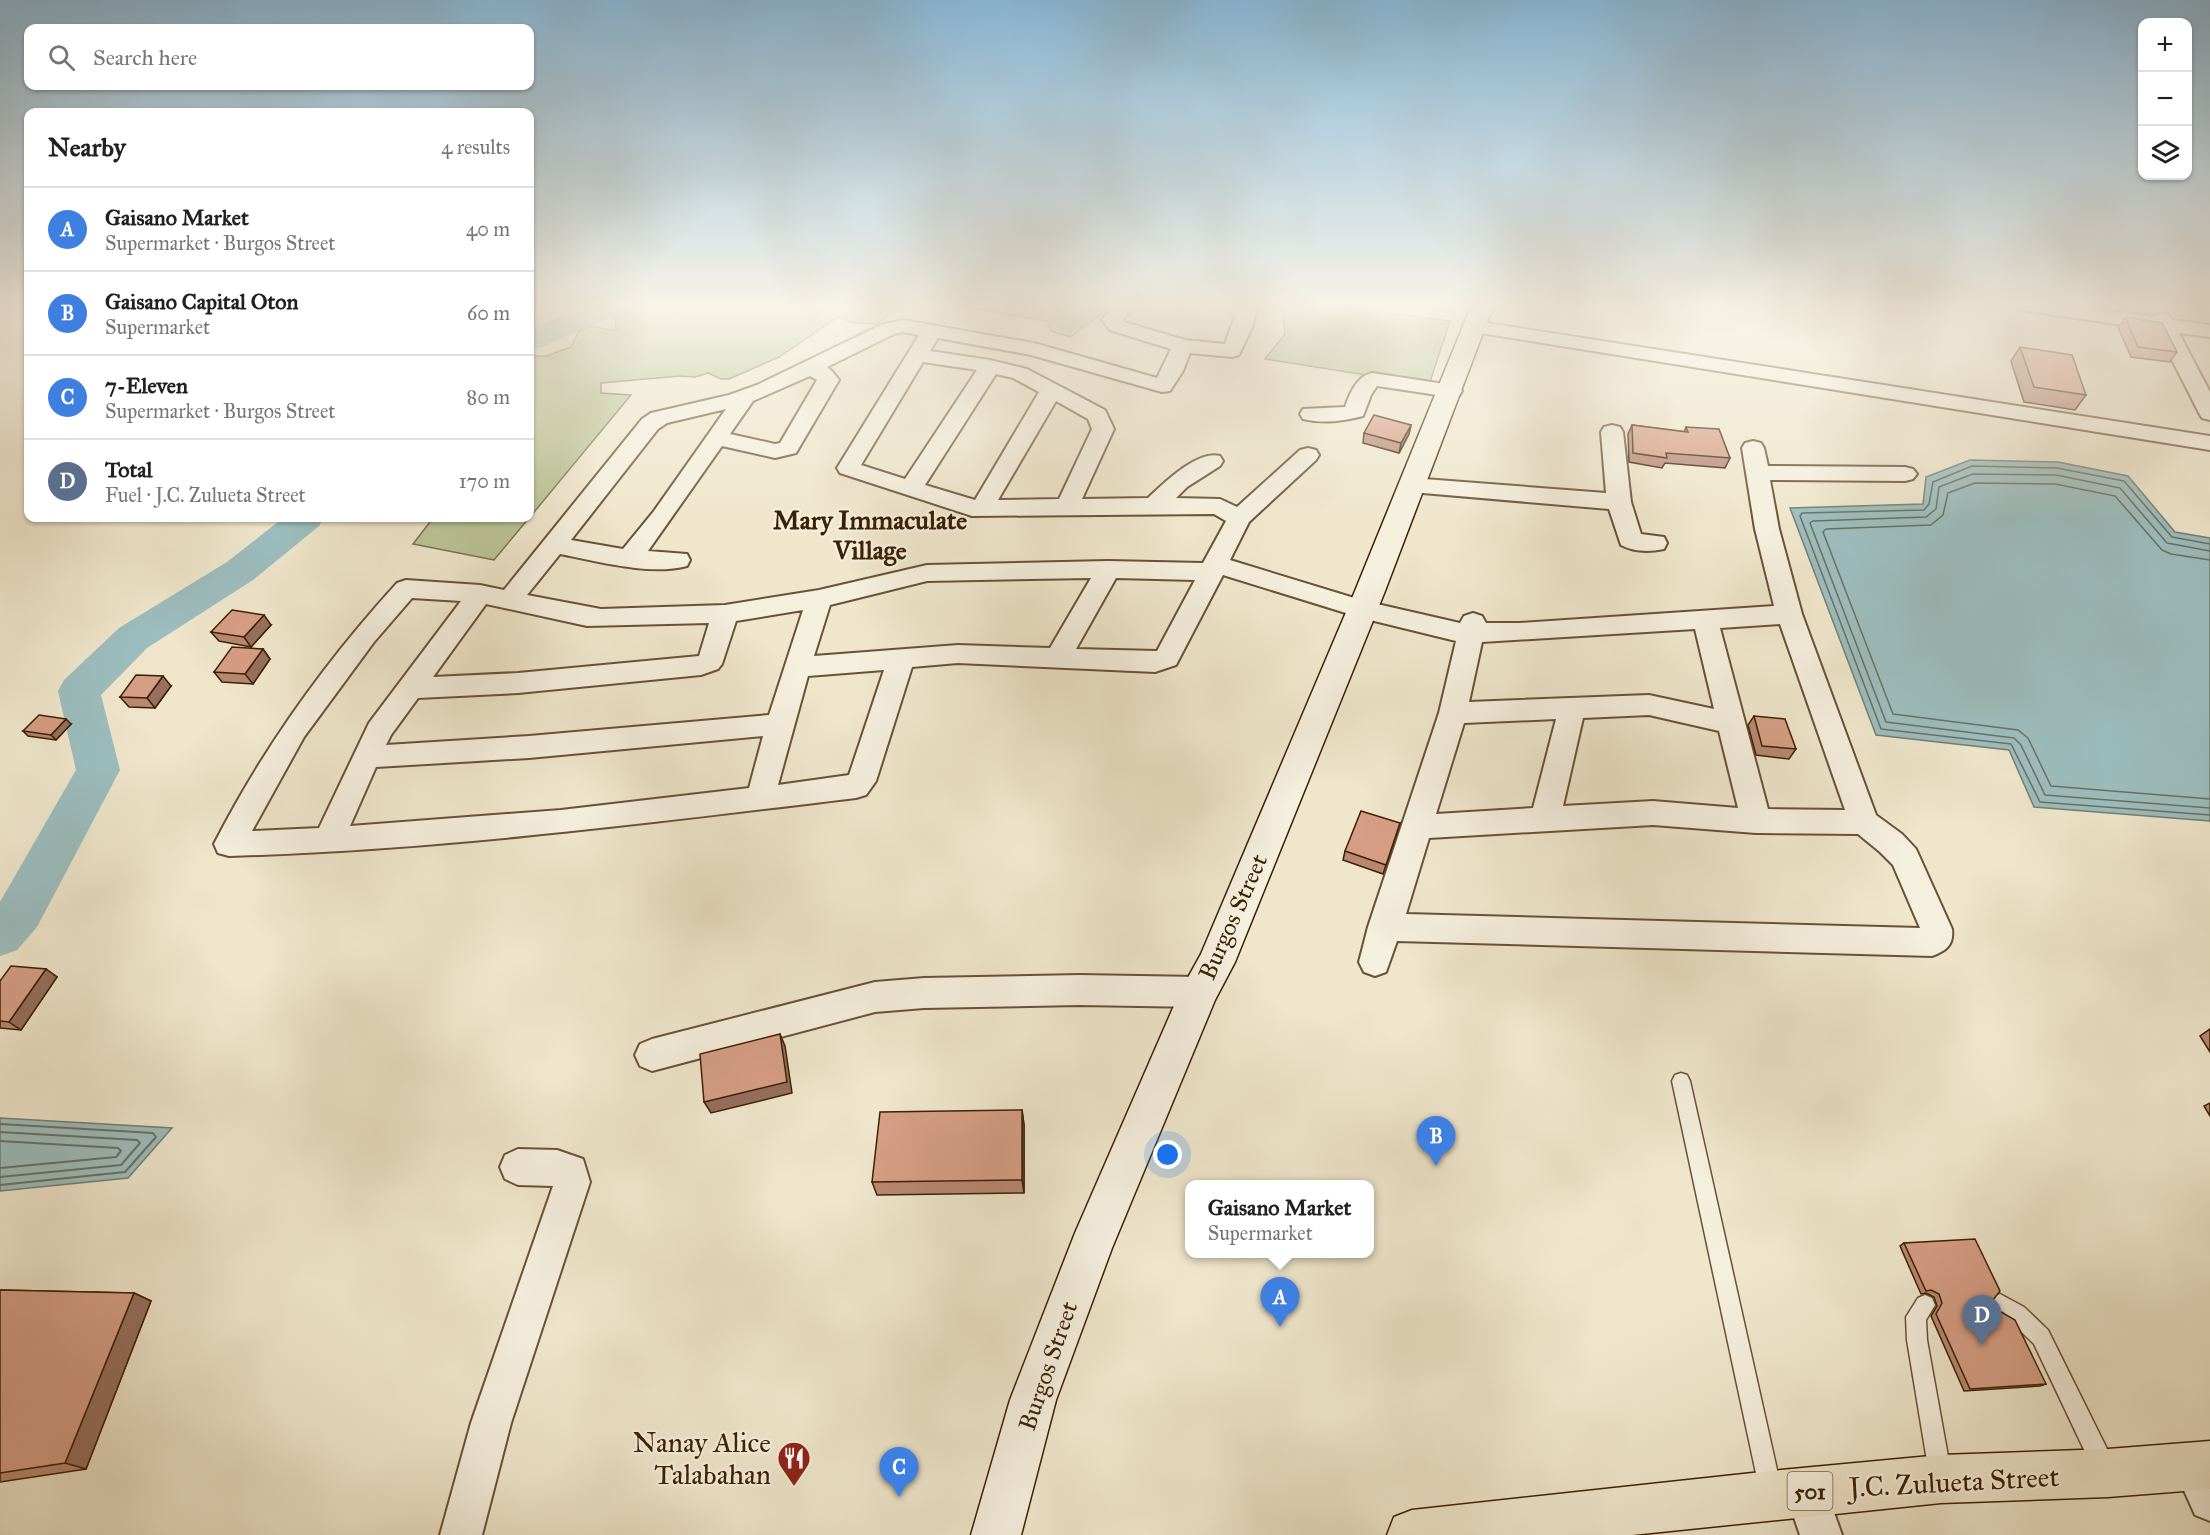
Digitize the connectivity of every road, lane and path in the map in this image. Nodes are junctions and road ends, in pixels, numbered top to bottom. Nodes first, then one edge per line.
1 (793, 376) edge
2 (825, 376) edge
3 (905, 376) edge
4 (984, 376) edge
5 (1025, 376) edge
6 (1126, 376) edge
7 (1169, 376) edge
8 (1456, 376) edge
9 (1822, 376) edge
10 (2191, 376) edge
11 (1052, 389) junction
12 (1450, 391) junction
13 (746, 396) junction
14 (2210, 413) edge
15 (1311, 414) dead end
16 (1612, 432) dead end
17 (716, 438) junction
18 (2210, 443) edge
19 (1308, 455) dead end
20 (1212, 461) dead end
21 (1905, 474) dead end
22 (1411, 485) junction
23 (911, 488) junction
24 (1619, 502) junction
25 (1155, 505) junction
26 (1067, 507) junction
27 (982, 508) junction
28 (1239, 518) junction
29 (1655, 543) dead end
30 (555, 545) junction
31 (629, 558) junction
32 (678, 560) dead end
33 (1217, 563) junction
34 (1108, 569) junction
35 (480, 594) junction
36 (819, 599) junction
37 (1366, 600) junction
38 (509, 601) junction
39 (1789, 614) junction
40 (724, 615) junction
41 (1705, 619) junction
42 (1480, 629) junction
43 (1058, 657) junction
44 (901, 659) junction
45 (799, 667) junction
46 (412, 688) junction
47 (1572, 708) junction
48 (1453, 713) junction
49 (1732, 723) junction
50 (780, 724) junction
51 (366, 756) junction
52 (760, 800) junction
53 (1545, 820) junction
54 (1756, 821) junction
55 (1864, 822) junction
56 (1416, 827) junction
57 (329, 839) junction
58 (1384, 927) junction
59 (1375, 962) dead end
60 (1199, 992) junction
61 (652, 1055) dead end
62 (1681, 1081) dead end
63 (518, 1167) dead end
64 (2000, 1304) dead end
65 (1925, 1305) dead end
66 (2108, 1473) junction
67 (2205, 1477) edge
68 (1941, 1479) junction
69 (1799, 1507) edge
70 (1589, 1525) edge
71 (461, 1535) edge
72 (996, 1535) edge
73 (1412, 1535) edge

1 - 13 street
2 - 17 street
3 - 23 street
4 - 23 street
5 - 11 street
6 - 7 street
8 - 12 street, Burgos Street
9 - 18 street
10 - 14 street
11 - 26 street
11 - 27 street
12 - 15 street
12 - 22 street, Burgos Street
13 - 17 street
13 - 30 street
16 - 24 street
17 - 31 street
19 - 28 street
20 - 25 street
21 - 39 street
22 - 24 street
22 - 37 street, Burgos Street
23 - 27 street
24 - 29 street
25 - 26 street
25 - 28 street
26 - 27 street
28 - 33 street
30 - 31 street
30 - 38 street
31 - 32 street
33 - 34 street
33 - 37 street
33 - 43 street
34 - 36 street
34 - 43 street
35 - 38 street
35 - 46 street
35 - 57 street
36 - 40 street
36 - 45 street
37 - 42 street
37 - 60 street, Burgos Street
38 - 40 street
39 - 41 street
39 - 55 street
40 - 46 street
41 - 42 street
41 - 49 street
42 - 48 street
43 - 44 street
44 - 45 street
44 - 52 street
45 - 50 street
46 - 51 street
47 - 48 street
47 - 49 street
47 - 53 street
48 - 56 street
49 - 54 street
50 - 51 street
50 - 52 street
51 - 57 street
52 - 57 street
53 - 54 street
53 - 56 street
54 - 55 street
55 - 58 street
56 - 58 street
58 - 59 street
60 - 61 street
60 - 72 street, Burgos Street
62 - 69 lane
63 - 71 street
64 - 66 lane
65 - 68 lane
66 - 67 main road, J.C. Zulueta Street / 501
66 - 68 main road, J.C. Zulueta Street / 501
68 - 69 main road, J.C. Zulueta Street / 501
69 - 70 main road, J.C. Zulueta Street / 501
70 - 73 main road, J.C. Zulueta Street / 501

